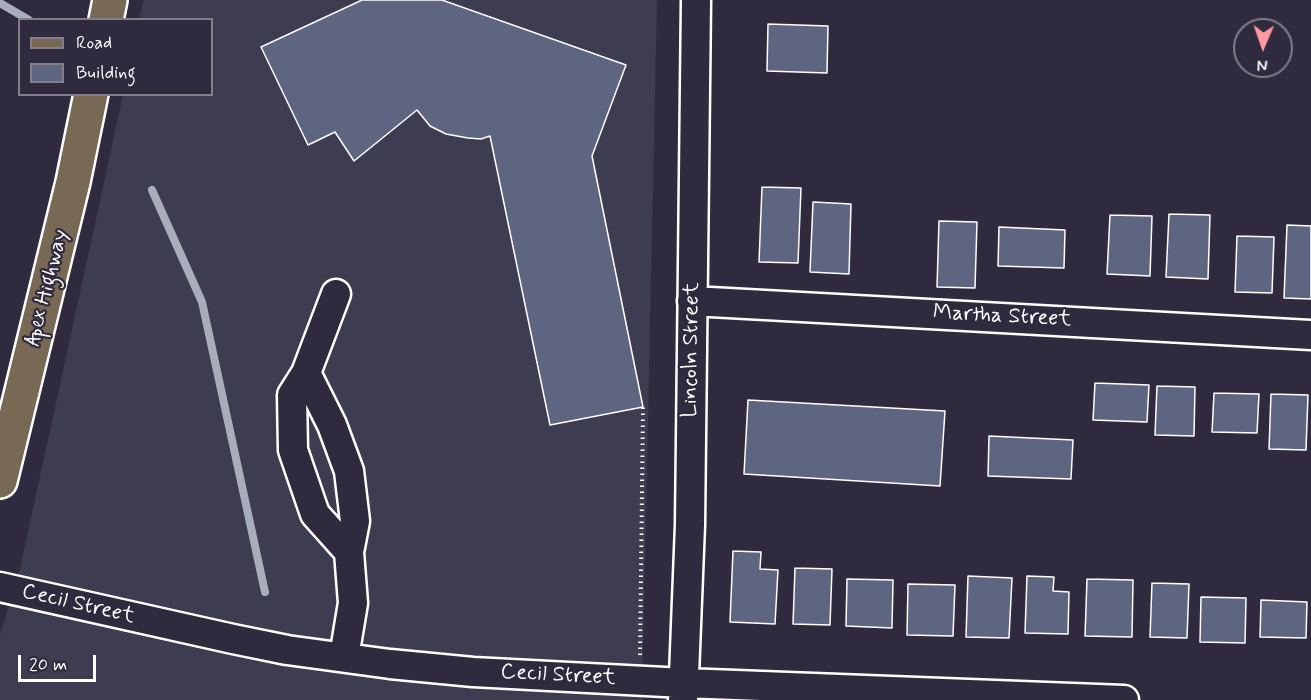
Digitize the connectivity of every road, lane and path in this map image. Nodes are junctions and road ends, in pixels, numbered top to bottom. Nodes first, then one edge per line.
1 (110, 0) edge
2 (696, 0) edge
3 (106, 18) edge
4 (91, 96) edge
5 (336, 294) dead end
6 (692, 302) junction
7 (1311, 335) edge
8 (306, 373) junction
9 (643, 407) dead end
10 (0, 481) edge
11 (349, 552) junction
12 (0, 587) edge
13 (344, 657) junction
14 (640, 657) dead end
15 (684, 692) edge
16 (1124, 700) edge

1 - 3 main road
2 - 6 street, Lincoln Street
4 - 10 main road, Apex Highway
5 - 8 street
6 - 7 street, Martha Street
6 - 15 street, Lincoln Street
8 - 11 street
8 - 11 street
9 - 14 path
11 - 13 street
12 - 13 street, Cecil Street
13 - 15 street, Cecil Street
15 - 16 street, Cecil Street

